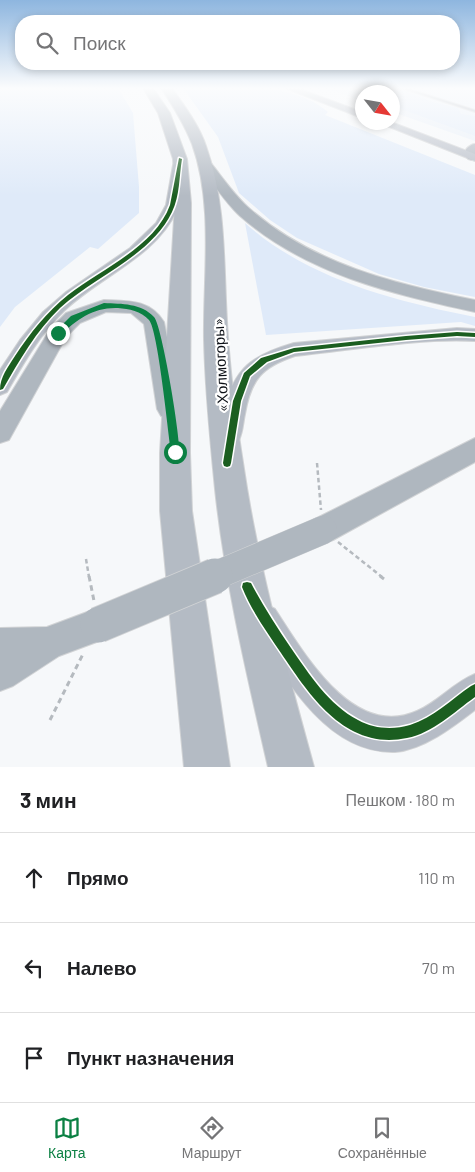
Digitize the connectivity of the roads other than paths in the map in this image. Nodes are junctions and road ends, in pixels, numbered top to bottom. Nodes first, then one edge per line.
1 (168, 124) edge
2 (190, 124) edge
3 (400, 125) edge
4 (400, 129) edge
5 (474, 154) edge
6 (180, 159) junction
7 (206, 165) junction
8 (475, 306) edge
9 (475, 335) edge
10 (0, 386) edge
11 (0, 433) edge
12 (475, 449) edge
13 (175, 452) junction
14 (227, 463) junction
15 (247, 587) junction
16 (49, 643) junction
17 (0, 645) edge
18 (0, 658) edge
19 (0, 673) edge
20 (475, 690) edge
21 (207, 767) edge
22 (291, 767) edge

1 - 6 highway
2 - 7 highway, «Холмогоры»
3 - 5 street
4 - 5 street
6 - 10 street
6 - 13 highway
7 - 8 main road
7 - 14 highway, «Холмогоры»
9 - 14 street
11 - 13 main road
12 - 16 main road, bridge
13 - 21 highway
14 - 15 highway, «Холмогоры»
15 - 20 street
15 - 22 highway, «Холмогоры»
16 - 17 main road
16 - 18 street
16 - 19 main road

